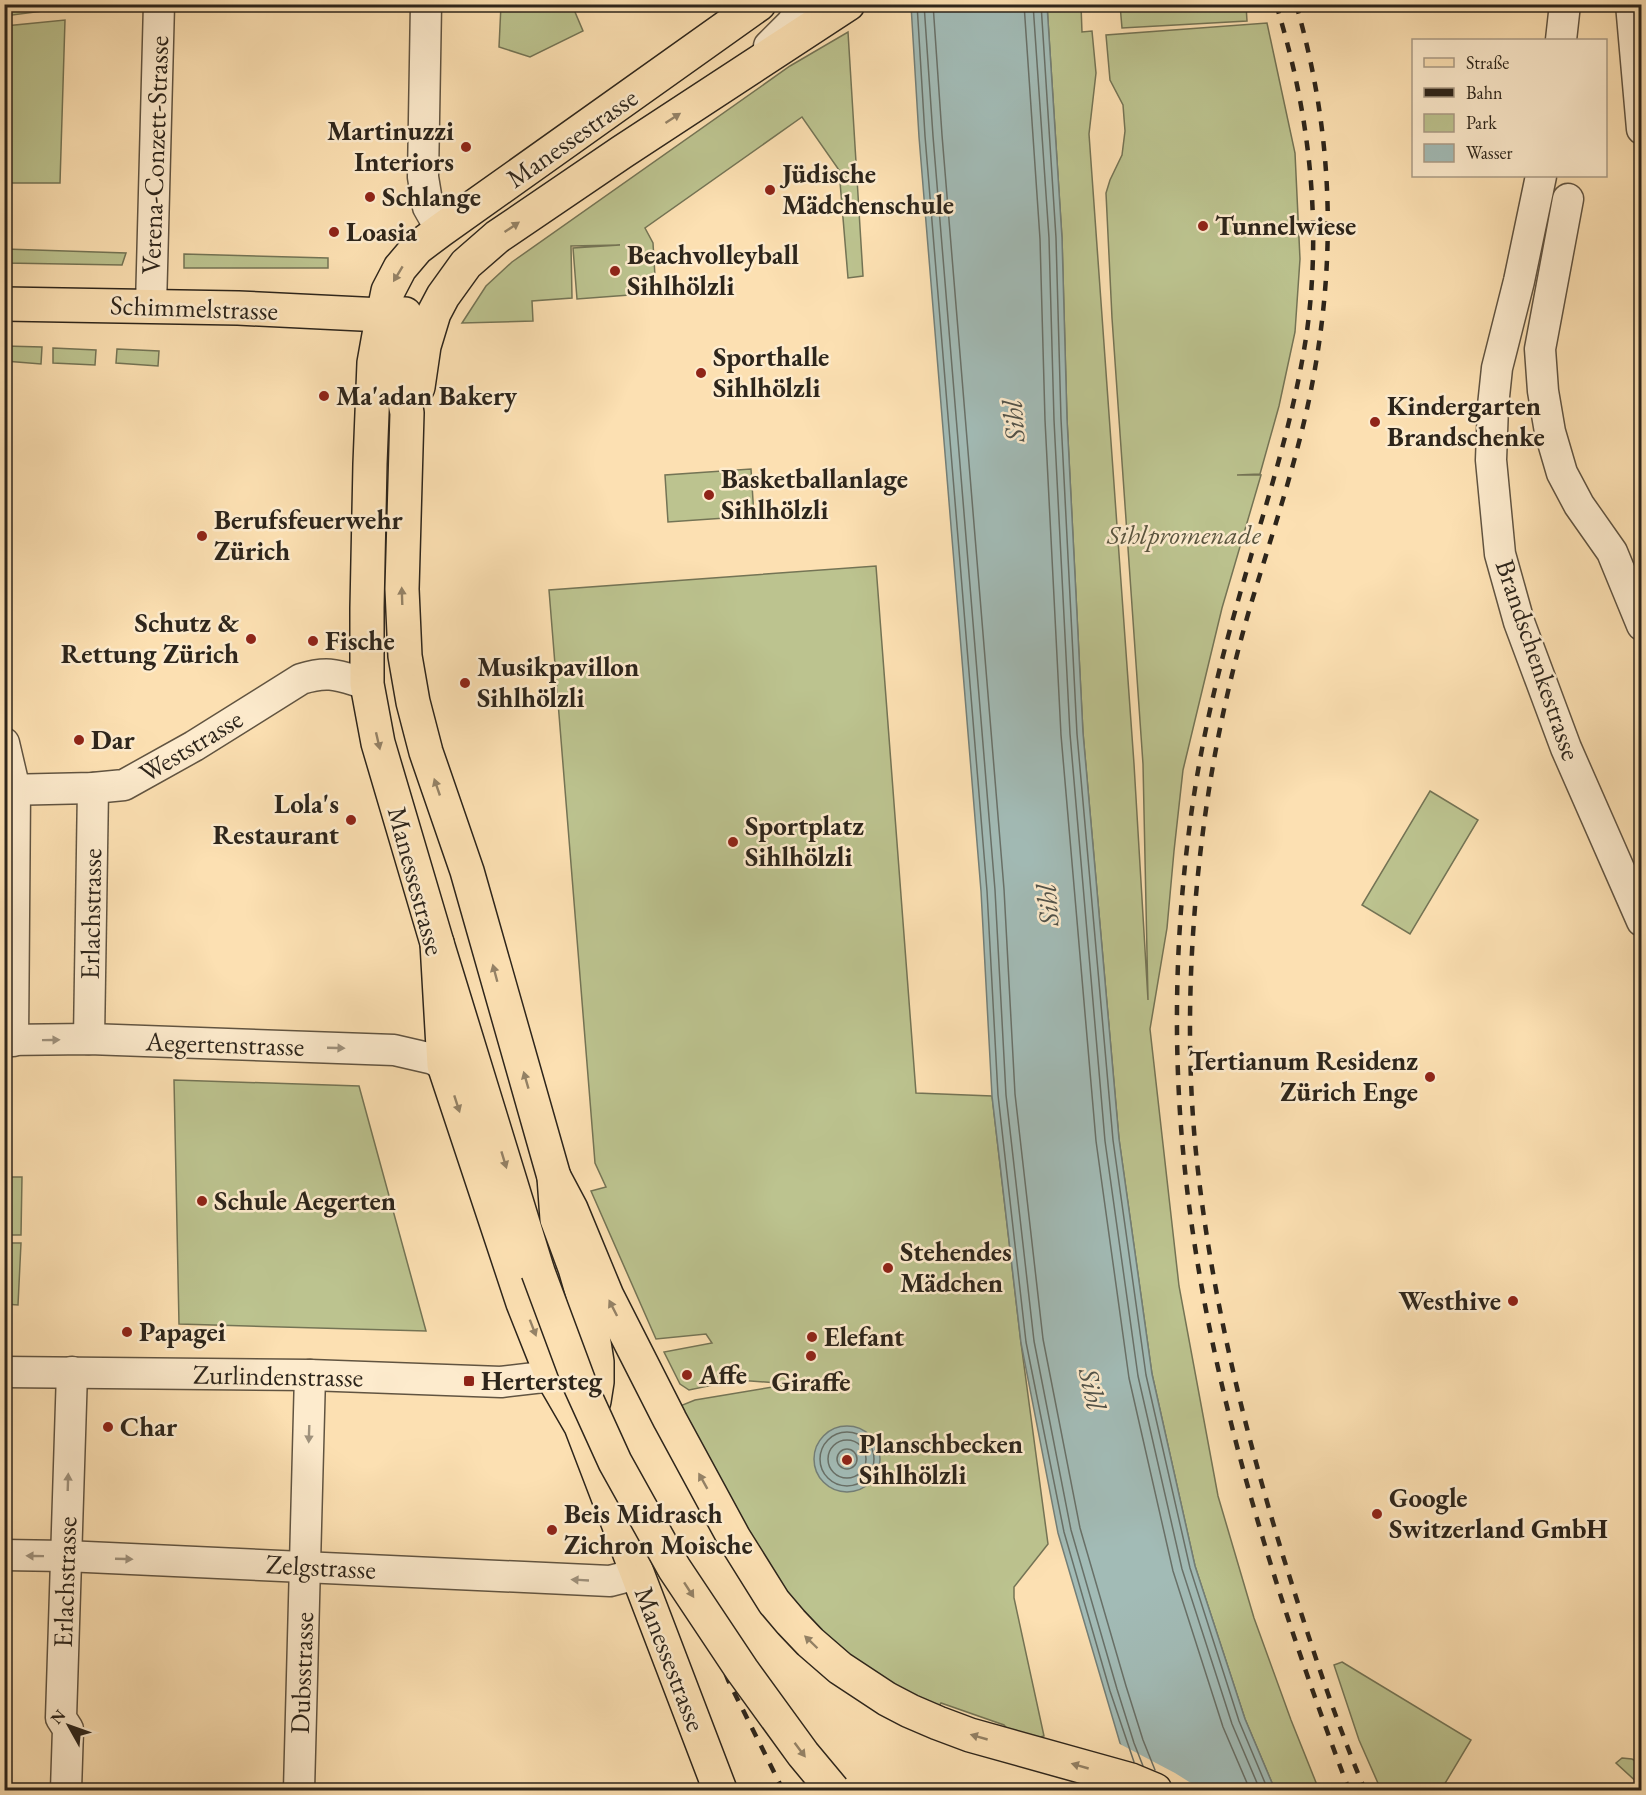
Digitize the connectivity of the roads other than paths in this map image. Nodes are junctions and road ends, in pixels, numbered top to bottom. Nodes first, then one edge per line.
1 (159, 4) edge
2 (426, 4) edge
3 (759, 4) edge
4 (806, 4) edge
5 (848, 4) edge
6 (1565, 4) edge
7 (1631, 4) edge
8 (1561, 39) edge
9 (739, 75) junction
10 (1641, 129) edge
11 (1541, 177) edge
12 (1568, 199) dead end
13 (441, 230) junction
14 (4, 304) edge
15 (151, 306) junction
16 (434, 313) junction
17 (382, 315) junction
18 (407, 413) junction
19 (1641, 625) edge
20 (367, 684) junction
21 (4, 743) edge
22 (93, 788) junction
23 (10, 790) edge
24 (1641, 921) edge
25 (437, 943) junction
26 (89, 1039) junction
27 (9, 1041) edge
28 (444, 1065) junction
29 (554, 1177) junction
30 (4, 1372) edge
31 (72, 1372) junction
32 (310, 1375) junction
33 (552, 1376) junction
34 (581, 1426) junction
35 (4, 1555) edge
36 (65, 1556) junction
37 (305, 1567) junction
38 (637, 1574) junction
39 (66, 1791) edge
40 (299, 1791) edge
41 (720, 1791) edge
42 (833, 1791) edge
43 (1155, 1791) edge

1 - 15 street, Verena-Conzett-Strasse
2 - 13 street
3 - 13 main road, Manessestrasse
4 - 9 street, Manessestrasse
5 - 9 main road, Manessestrasse
6 - 8 street
7 - 10 street
16 -> 9 main road, Manessestrasse
11 - 24 street, Brandschenkestrasse
12 - 19 street
13 -> 17 main road, Manessestrasse
14 - 15 main road, Schimmelstrasse
15 - 17 main road, Schimmelstrasse
16 - 17 main road
16 - 18 main road, Manessestrasse
17 - 18 main road, Manessestrasse
17 - 20 main road, Manessestrasse
29 -> 18 main road, Manessestrasse
20 - 22 street, Weststrasse
20 -> 25 main road, Manessestrasse
21 - 23 street
22 - 23 street, Weststrasse
22 - 26 street, Erlachstrasse
23 - 27 street
25 - 28 main road, Manessestrasse
25 -> 42 main road, bridge
27 -> 26 street, Aegertenstrasse
26 -> 28 street, Aegertenstrasse
28 -> 33 main road, Manessestrasse
29 - 34 main road, Manessestrasse
43 -> 29 main road
30 - 31 street, Zurlindenstrasse
31 - 32 street, Zurlindenstrasse
36 -> 31 street, Erlachstrasse
32 - 33 street, Zurlindenstrasse
32 -> 37 street, Dubsstrasse
33 - 34 main road, Manessestrasse
34 - 38 main road, Manessestrasse
36 -> 35 street, Zelgstrasse
36 -> 37 street, Zelgstrasse
36 - 39 street, Erlachstrasse
38 -> 37 street, Zelgstrasse
37 - 40 street, Dubsstrasse
38 - 41 main road, Manessestrasse

